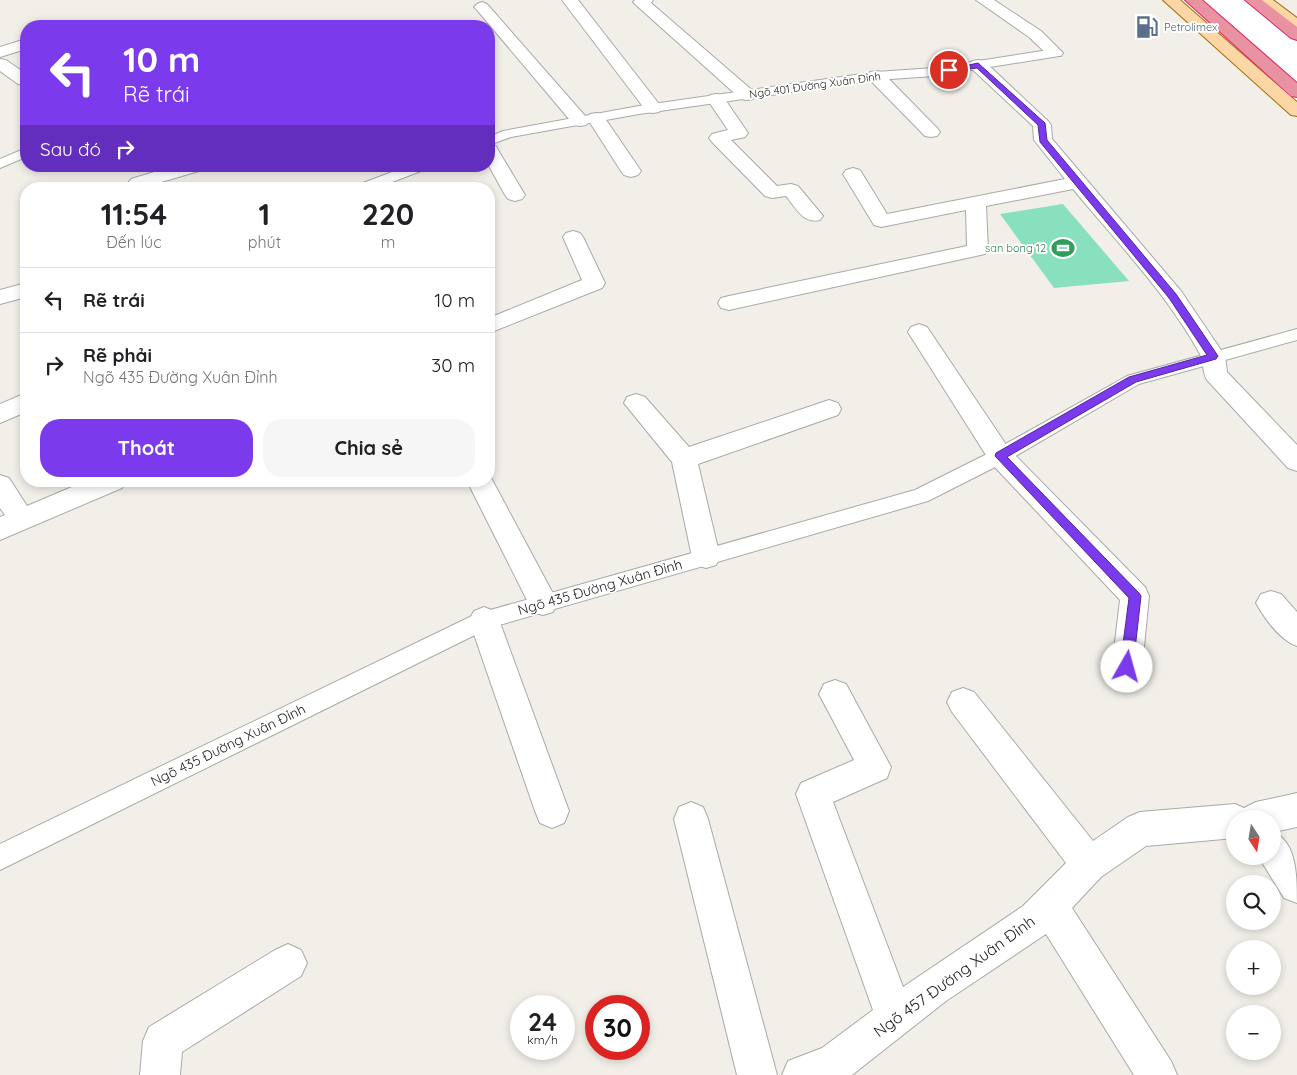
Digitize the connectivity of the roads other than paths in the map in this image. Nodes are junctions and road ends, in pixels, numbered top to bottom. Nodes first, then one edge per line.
1 (570, 0) edge
2 (645, 0) edge
3 (984, 0) edge
4 (1171, 0) edge
5 (1187, 0) edge
6 (1193, 0) edge
7 (1253, 0) edge
8 (1264, 0) edge
9 (1284, 0) edge
10 (482, 7) dead end
11 (1297, 10) edge
12 (494, 20) edge
13 (495, 21) edge
14 (1297, 26) edge
15 (1297, 36) edge
16 (20, 46) edge
17 (0, 52) edge
18 (1055, 52) joint
19 (0, 64) edge
20 (978, 65) junction
21 (876, 76) junction
22 (20, 77) edge
23 (1297, 92) edge
24 (747, 95) junction
25 (1297, 96) edge
26 (716, 99) junction
27 (653, 108) junction
28 (1297, 111) edge
29 (588, 120) junction
30 (931, 132) dead end
31 (495, 139) edge
32 (20, 155) edge
33 (495, 160) edge
34 (0, 164) edge
35 (170, 172) edge
36 (405, 172) edge
37 (631, 172) dead end
38 (853, 174) dead end
39 (136, 180) edge
40 (379, 182) edge
41 (1077, 182) junction
42 (515, 195) dead end
43 (976, 202) junction
44 (813, 216) dead end
45 (573, 237) dead end
46 (20, 292) edge
47 (0, 297) edge
48 (729, 303) dead end
49 (495, 324) edge
50 (919, 332) dead end
51 (1297, 334) edge
52 (1213, 356) junction
53 (636, 403) dead end
54 (20, 405) edge
55 (829, 409) dead end
56 (0, 414) edge
57 (1000, 456) junction
58 (684, 460) junction
59 (1297, 461) edge
60 (0, 485) edge
61 (100, 487) edge
62 (483, 487) edge
63 (11, 524) edge
64 (706, 557) junction
65 (1271, 603) dead end
66 (543, 604) junction
67 (484, 620) junction
68 (1297, 633) edge
69 (1127, 667) dead end
70 (835, 694) dead end
71 (962, 702) dead end
72 (1297, 810) edge
73 (552, 811) dead end
74 (1281, 814) edge
75 (691, 820) dead end
76 (1226, 822) edge
77 (0, 857) edge
78 (1281, 861) edge
79 (1089, 865) junction
80 (1297, 885) edge
81 (1050, 905) junction
82 (288, 963) dead end
83 (895, 1018) junction
84 (160, 1075) edge
85 (757, 1075) edge
86 (802, 1075) edge
87 (1157, 1075) edge

1 - 27 street
2 - 24 street
3 - 18 street, Ngõ 401 Đường Xuân Đỉnh
4 - 28 main road
5 - 25 main road
6 - 23 highway
7 - 15 highway
8 - 14 main road
9 - 11 main road
10 - 12 street
13 - 29 street
16 - 17 street
18 - 20 lane, Ngõ 401 Đường Xuân Đỉnh
19 - 22 street
20 - 21 lane, Ngõ 401 Đường Xuân Đỉnh
20 - 41 street
21 - 24 lane, Ngõ 401 Đường Xuân Đỉnh
21 - 30 street
24 - 26 lane, Ngõ 401 Đường Xuân Đỉnh
26 - 27 lane, Ngõ 401 Đường Xuân Đỉnh
26 - 44 street
27 - 29 lane, Ngõ 401 Đường Xuân Đỉnh
29 - 31 lane, Ngõ 401 Đường Xuân Đỉnh
29 - 37 street
32 - 34 lane
33 - 42 street
35 - 39 street
36 - 40 lane
38 - 43 street
41 - 43 street
41 - 52 street
43 - 48 street
45 - 49 street
46 - 47 street
50 - 57 street
51 - 52 lane, Ngõ 435 Đường Xuân Đỉnh
52 - 57 lane, Ngõ 435 Đường Xuân Đỉnh
52 - 59 street
53 - 58 street
54 - 56 street
55 - 58 street
57 - 64 lane, Ngõ 435 Đường Xuân Đỉnh
57 - 69 street
58 - 64 street
60 - 63 street
61 - 63 street
62 - 66 street
64 - 66 lane, Ngõ 435 Đường Xuân Đỉnh
65 - 68 street
66 - 67 lane, Ngõ 435 Đường Xuân Đỉnh
67 - 73 street
67 - 77 lane, Ngõ 435 Đường Xuân Đỉnh
70 - 83 street
71 - 79 street
72 - 74 street
75 - 85 street
76 - 79 street, Ngõ 457 Đường Xuân Đỉnh
78 - 80 street
79 - 81 street, Ngõ 457 Đường Xuân Đỉnh
81 - 83 street, Ngõ 457 Đường Xuân Đỉnh
81 - 87 street
82 - 84 street
83 - 86 street, Ngõ 457 Đường Xuân Đỉnh

